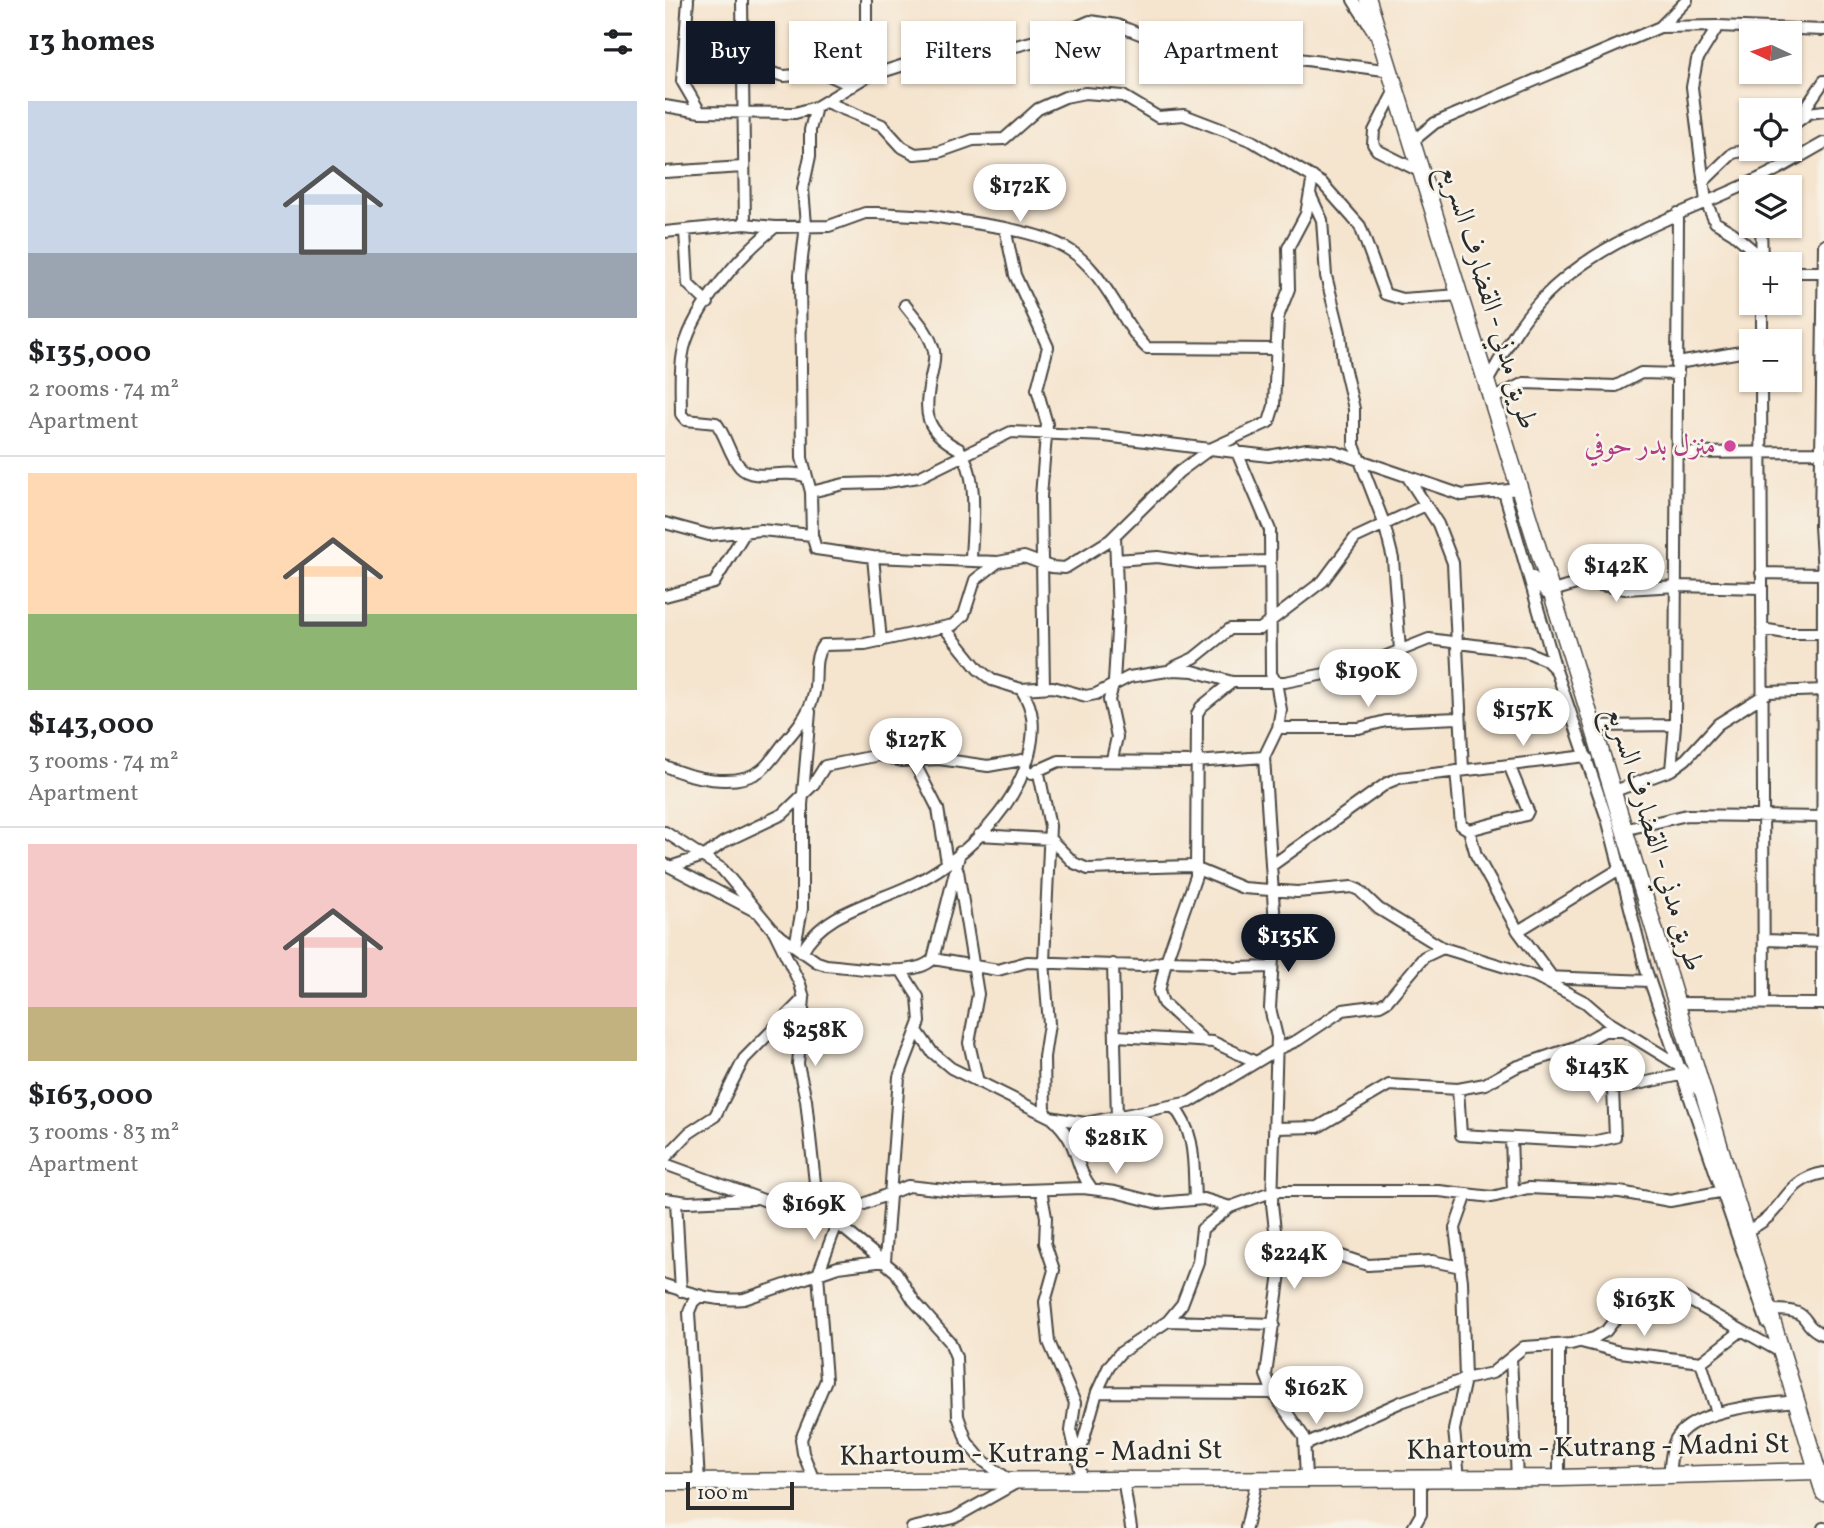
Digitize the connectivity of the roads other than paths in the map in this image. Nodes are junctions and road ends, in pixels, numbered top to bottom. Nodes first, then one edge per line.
1 (688, 0) edge
2 (742, 0) edge
3 (866, 0) edge
4 (1353, 0) edge
5 (1368, 0) edge
6 (1687, 0) edge
7 (742, 21) edge
8 (866, 21) edge
9 (1718, 26) junction
10 (1660, 27) junction
11 (1824, 30) edge
12 (1387, 53) junction
13 (887, 72) edge
14 (1395, 79) junction
15 (1824, 81) edge
16 (742, 84) edge
17 (853, 84) edge
18 (821, 104) junction
19 (665, 106) edge
20 (1824, 111) edge
21 (700, 112) junction
22 (1802, 112) edge
23 (742, 113) junction
24 (1802, 118) edge
25 (1413, 141) junction
26 (1824, 143) edge
27 (1739, 152) edge
28 (743, 167) junction
29 (665, 172) edge
30 (1423, 173) junction
31 (1773, 175) edge
32 (1313, 177) junction
33 (1703, 182) junction
34 (1739, 190) edge
35 (1310, 193) junction
36 (1706, 202) junction
37 (1678, 213) junction
38 (745, 223) junction
39 (806, 225) junction
40 (775, 227) junction
41 (1005, 228) junction
42 (685, 231) junction
43 (665, 232) edge
44 (1824, 245) edge
45 (1753, 252) edge
46 (1802, 272) edge
47 (1824, 272) edge
48 (1460, 295) junction
49 (708, 303) junction
50 (905, 305) dead end
51 (1824, 327) edge
52 (1277, 349) junction
53 (1739, 354) edge
54 (1678, 368) junction
55 (1487, 382) junction
56 (1761, 392) edge
57 (1492, 399) junction
58 (1046, 432) junction
59 (1210, 449) junction
60 (1236, 450) junction
61 (1824, 452) edge
62 (1678, 453) junction
63 (1760, 453) junction
64 (964, 455) junction
65 (1358, 458) junction
66 (1406, 475) junction
67 (804, 476) junction
68 (1511, 491) junction
69 (811, 492) junction
70 (1426, 505) junction
71 (665, 523) edge
72 (1384, 523) junction
73 (744, 534) junction
74 (812, 535) junction
75 (1115, 536) junction
76 (873, 556) junction
77 (971, 559) junction
78 (1116, 560) junction
79 (1269, 561) junction
80 (998, 562) junction
81 (1044, 565) junction
82 (1529, 571) junction
83 (1761, 573) junction
84 (1824, 574) edge
85 (1677, 586) junction
86 (1761, 589) junction
87 (1550, 593) junction
88 (665, 596) edge
89 (1269, 622) junction
90 (944, 627) junction
91 (1762, 629) junction
92 (1824, 633) edge
93 (881, 641) junction
94 (1459, 642) junction
95 (1400, 650) junction
96 (1556, 670) junction
97 (1167, 671) junction
98 (1114, 682) junction
99 (1232, 682) junction
100 (1276, 682) junction
101 (1044, 687) junction
102 (1021, 689) junction
103 (1824, 690) edge
104 (1762, 696) junction
105 (810, 705) junction
106 (1458, 718) junction
107 (1675, 725) junction
108 (1593, 726) junction
109 (1278, 728) junction
110 (1586, 756) junction
111 (1265, 757) junction
112 (1028, 759) junction
113 (1112, 759) junction
114 (914, 762) junction
115 (1195, 762) junction
116 (1509, 765) junction
117 (665, 766) edge
118 (1038, 769) junction
119 (1459, 770) junction
120 (1671, 770) junction
121 (1019, 781) junction
122 (1610, 787) junction
123 (803, 794) junction
124 (1763, 817) junction
125 (1823, 817) edge
126 (1469, 830) junction
127 (1623, 830) junction
128 (667, 832) edge
129 (979, 835) junction
130 (1050, 839) junction
131 (706, 855) junction
132 (952, 863) junction
133 (669, 865) edge
134 (1271, 866) junction
135 (1197, 867) junction
136 (1619, 870) junction
137 (1273, 891) junction
138 (760, 915) junction
139 (774, 931) junction
140 (1518, 931) junction
141 (1764, 940) junction
142 (1823, 942) edge
143 (1443, 948) junction
144 (799, 949) junction
145 (933, 959) junction
146 (1166, 961) junction
147 (1044, 962) junction
148 (1113, 964) junction
149 (974, 966) junction
150 (1271, 967) junction
151 (901, 970) junction
152 (1535, 976) junction
153 (1552, 977) junction
154 (1650, 981) junction
155 (804, 998) junction
156 (1676, 1003) junction
157 (1764, 1003) junction
158 (1823, 1004) edge
159 (918, 1032) junction
160 (1624, 1032) junction
161 (1117, 1036) junction
162 (1203, 1040) junction
163 (1278, 1049) junction
164 (1256, 1062) junction
165 (1679, 1069) junction
166 (978, 1082) junction
167 (1458, 1088) junction
168 (1704, 1097) junction
169 (1173, 1106) junction
170 (1047, 1115) junction
171 (1117, 1118) junction
172 (1276, 1128) junction
173 (1511, 1138) junction
174 (665, 1158) edge
175 (665, 1164) edge
176 (1824, 1173) edge
177 (1092, 1189) junction
178 (893, 1190) junction
179 (1041, 1191) junction
180 (1274, 1191) junction
181 (1513, 1191) junction
182 (1719, 1192) junction
183 (1467, 1194) junction
184 (757, 1199) junction
185 (1195, 1199) junction
186 (671, 1200) edge
187 (829, 1205) junction
188 (1230, 1207) junction
189 (838, 1221) junction
190 (1745, 1231) junction
191 (1277, 1250) junction
192 (885, 1261) junction
193 (1461, 1267) junction
194 (818, 1274) junction
195 (665, 1285) edge
196 (681, 1291) junction
197 (700, 1296) junction
198 (1769, 1310) junction
199 (1168, 1321) junction
200 (1274, 1324) junction
201 (1741, 1331) junction
202 (1824, 1335) edge
203 (1581, 1342) junction
204 (1559, 1346) junction
205 (1780, 1347) junction
206 (1511, 1358) junction
207 (1701, 1362) junction
208 (1465, 1379) junction
209 (1097, 1392) junction
210 (1273, 1393) junction
211 (1796, 1401) junction
212 (1717, 1413) junction
213 (1305, 1445) junction
214 (1078, 1460) junction
215 (1821, 1472) edge
216 (1669, 1476) junction
217 (1025, 1478) junction
218 (1082, 1478) junction
219 (1123, 1478) junction
220 (1257, 1478) junction
221 (1306, 1478) junction
222 (1421, 1478) junction
223 (1459, 1478) junction
224 (1517, 1478) junction
225 (1559, 1478) junction
226 (1008, 1479) junction
227 (665, 1482) edge
228 (699, 1482) junction
229 (815, 1483) junction
230 (1824, 1493) edge
231 (912, 1528) edge
232 (1131, 1528) edge
233 (1246, 1528) edge
234 (1412, 1528) edge

1 - 21 street
2 - 7 street
3 - 8 street
4 - 12 street
5 - 12 highway, طريق مدني - القضارف السريع
6 - 10 street
9 - 10 street
9 - 11 street
9 - 33 street
10 - 25 street
12 - 14 highway, طريق مدني - القضارف السريع
13 - 14 street
14 - 25 highway, طريق مدني - القضارف السريع
14 - 30 street
15 - 22 street
16 - 23 street
17 - 18 street
18 - 23 street
18 - 32 street
18 - 39 street
19 - 21 street
20 - 24 street
21 - 23 street
23 - 28 street
25 - 30 highway, طريق مدني - القضارف السريع
26 - 31 street
27 - 33 street
28 - 29 street
28 - 38 street
30 - 48 highway, طريق مدني - القضارف السريع
32 - 35 street
32 - 48 street
33 - 36 street
34 - 36 street
35 - 52 street
35 - 65 street
36 - 37 street
36 - 45 street
37 - 54 street
37 - 55 street
38 - 40 street
38 - 42 street
39 - 40 street
39 - 41 street
39 - 67 street
40 - 49 street
41 - 52 street
41 - 58 street
42 - 43 street
42 - 49 street
44 - 47 street
46 - 47 street
47 - 51 street
48 - 55 highway, طريق مدني - القضارف السريع
49 - 67 street
50 - 64 street
51 - 61 street
52 - 59 street
53 - 54 street
54 - 57 street
54 - 62 street
55 - 57 highway, طريق مدني - القضارف السريع
56 - 63 street
57 - 68 highway, طريق مدني - القضارف السريع
58 - 59 street
58 - 64 street
58 - 81 street
59 - 60 street
59 - 75 street
60 - 65 street
60 - 79 street
61 - 63 street
61 - 84 street
62 - 63 street
62 - 85 street
63 - 83 street
64 - 69 street
64 - 77 street
65 - 66 street
65 - 72 street
66 - 68 street
66 - 70 street
67 - 69 street
68 - 82 street
68 - 87 highway, طريق مدني - القضارف السريع
69 - 74 street
70 - 72 street
70 - 94 street
71 - 73 street
72 - 89 street
72 - 95 street
73 - 74 street
73 - 88 street
74 - 76 street
75 - 78 street
75 - 81 street
76 - 77 street
76 - 93 street
77 - 80 street
78 - 79 street
78 - 98 street
79 - 89 street
80 - 81 street
80 - 90 street
81 - 101 street
82 - 87 street
82 - 96 street
83 - 84 street
83 - 86 street
84 - 92 street
85 - 86 street
85 - 87 street
85 - 107 street
86 - 91 street
87 - 108 highway, طريق مدني - القضارف السريع
89 - 97 street
89 - 100 street
90 - 93 street
90 - 102 street
91 - 92 street
91 - 104 street
92 - 103 street
93 - 105 street
94 - 95 street
94 - 96 street
94 - 106 street
95 - 100 street
96 - 110 street
97 - 98 street
97 - 99 street
98 - 101 street
98 - 113 street
99 - 100 street
99 - 115 street
100 - 109 street
101 - 102 street
102 - 112 street
103 - 104 street
103 - 125 street
104 - 120 street
104 - 124 street
105 - 117 street
105 - 123 street
106 - 109 street
106 - 119 street
107 - 108 street
107 - 120 street
108 - 122 highway, طريق مدني - القضارف السريع
109 - 111 street
110 - 116 street
110 - 122 street
110 - 136 street
111 - 115 street
111 - 134 street
112 - 114 street
112 - 121 street
113 - 115 street
113 - 118 street
114 - 123 street
114 - 132 street
115 - 135 street
116 - 119 street
116 - 126 street
118 - 121 street
118 - 130 street
119 - 126 street
119 - 134 street
120 - 122 street
121 - 129 street
122 - 127 highway, طريق مدني - القضارف السريع
123 - 131 street
123 - 144 street
124 - 125 street
124 - 127 street
124 - 141 street
125 - 142 street
126 - 140 street
127 - 156 highway, طريق مدني - القضارف السريع
128 - 131 street
129 - 130 street
129 - 132 street
130 - 135 street
130 - 147 street
131 - 133 street
131 - 138 street
132 - 144 street
132 - 145 street
132 - 149 street
133 - 138 street
134 - 137 street
135 - 137 street
135 - 146 street
136 - 140 street
136 - 154 street
137 - 143 street
137 - 150 street
138 - 139 street
139 - 144 street
139 - 155 street
140 - 153 street
141 - 142 street
141 - 157 street
142 - 158 street
143 - 152 street
143 - 163 street
144 - 151 street
145 - 149 street
145 - 151 street
146 - 148 street
146 - 150 street
146 - 162 street
147 - 148 street
147 - 149 street
147 - 170 street
148 - 161 street
149 - 166 street
150 - 163 street
151 - 159 street
152 - 153 street
152 - 160 street
153 - 154 street
154 - 165 street
155 - 174 street
155 - 187 street
156 - 157 street
156 - 168 highway, طريق مدني - القضارف السريع
157 - 158 street
159 - 166 street
159 - 178 street
160 - 165 street
160 - 167 street
161 - 162 street
161 - 171 street
162 - 164 street
163 - 164 street
163 - 172 street
164 - 169 street
165 - 168 street
165 - 173 street
165 - 182 street
166 - 170 street
167 - 172 street
167 - 173 street
168 - 190 highway, طريق مدني - القضارف السريع
169 - 171 street
169 - 185 street
170 - 171 street
170 - 177 street
172 - 180 street
173 - 181 street
175 - 184 street
176 - 190 street
177 - 179 street
177 - 185 street
178 - 179 street
178 - 187 street
178 - 192 street
179 - 214 street
180 - 183 street
180 - 188 street
180 - 191 street
181 - 182 street
181 - 183 street
182 - 205 street
183 - 193 street
184 - 186 street
184 - 187 street
185 - 188 street
186 - 196 street
187 - 189 street
188 - 199 street
189 - 192 street
189 - 194 street
190 - 198 highway, طريق مدني - القضارف السريع
191 - 193 street
191 - 200 street
192 - 194 street
192 - 226 street
193 - 208 street
194 - 197 street
194 - 229 street
195 - 196 street
196 - 197 street
197 - 228 street
198 - 202 street
198 - 205 highway, طريق مدني - القضارف السريع
199 - 200 street
199 - 209 street
200 - 210 street
201 - 203 street
201 - 205 street
201 - 207 street
203 - 204 street
203 - 207 street
204 - 206 street
204 - 225 street
205 - 211 highway, طريق مدني - القضارف السريع
206 - 208 street
206 - 224 street
207 - 212 street
208 - 213 street
208 - 223 street
209 - 210 street
209 - 214 street
210 - 213 street
211 - 212 street
211 - 215 highway, طريق مدني - القضارف السريع
212 - 216 street
213 - 221 street
214 - 218 street
215 - 216 highway, Khartoum - Kutrang - Madni St
215 - 230 highway, طريق مدني - القضارف السريع
216 - 225 highway, Khartoum - Kutrang - Madni St
217 - 218 highway, Khartoum - Kutrang - Madni St
217 - 226 highway, Khartoum - Kutrang - Madni St
217 - 231 street
218 - 219 highway, Khartoum - Kutrang - Madni St
219 - 220 highway, Khartoum - Kutrang - Madni St
219 - 232 street
220 - 221 highway, Khartoum - Kutrang - Madni St
220 - 233 street
221 - 222 highway, Khartoum - Kutrang - Madni St
222 - 223 highway, Khartoum - Kutrang - Madni St
222 - 234 street
223 - 224 highway, Khartoum - Kutrang - Madni St
224 - 225 highway, Khartoum - Kutrang - Madni St
226 - 229 highway, Khartoum - Kutrang - Madni St
227 - 228 highway, Khartoum - Kutrang - Madni St
228 - 229 highway, Khartoum - Kutrang - Madni St

